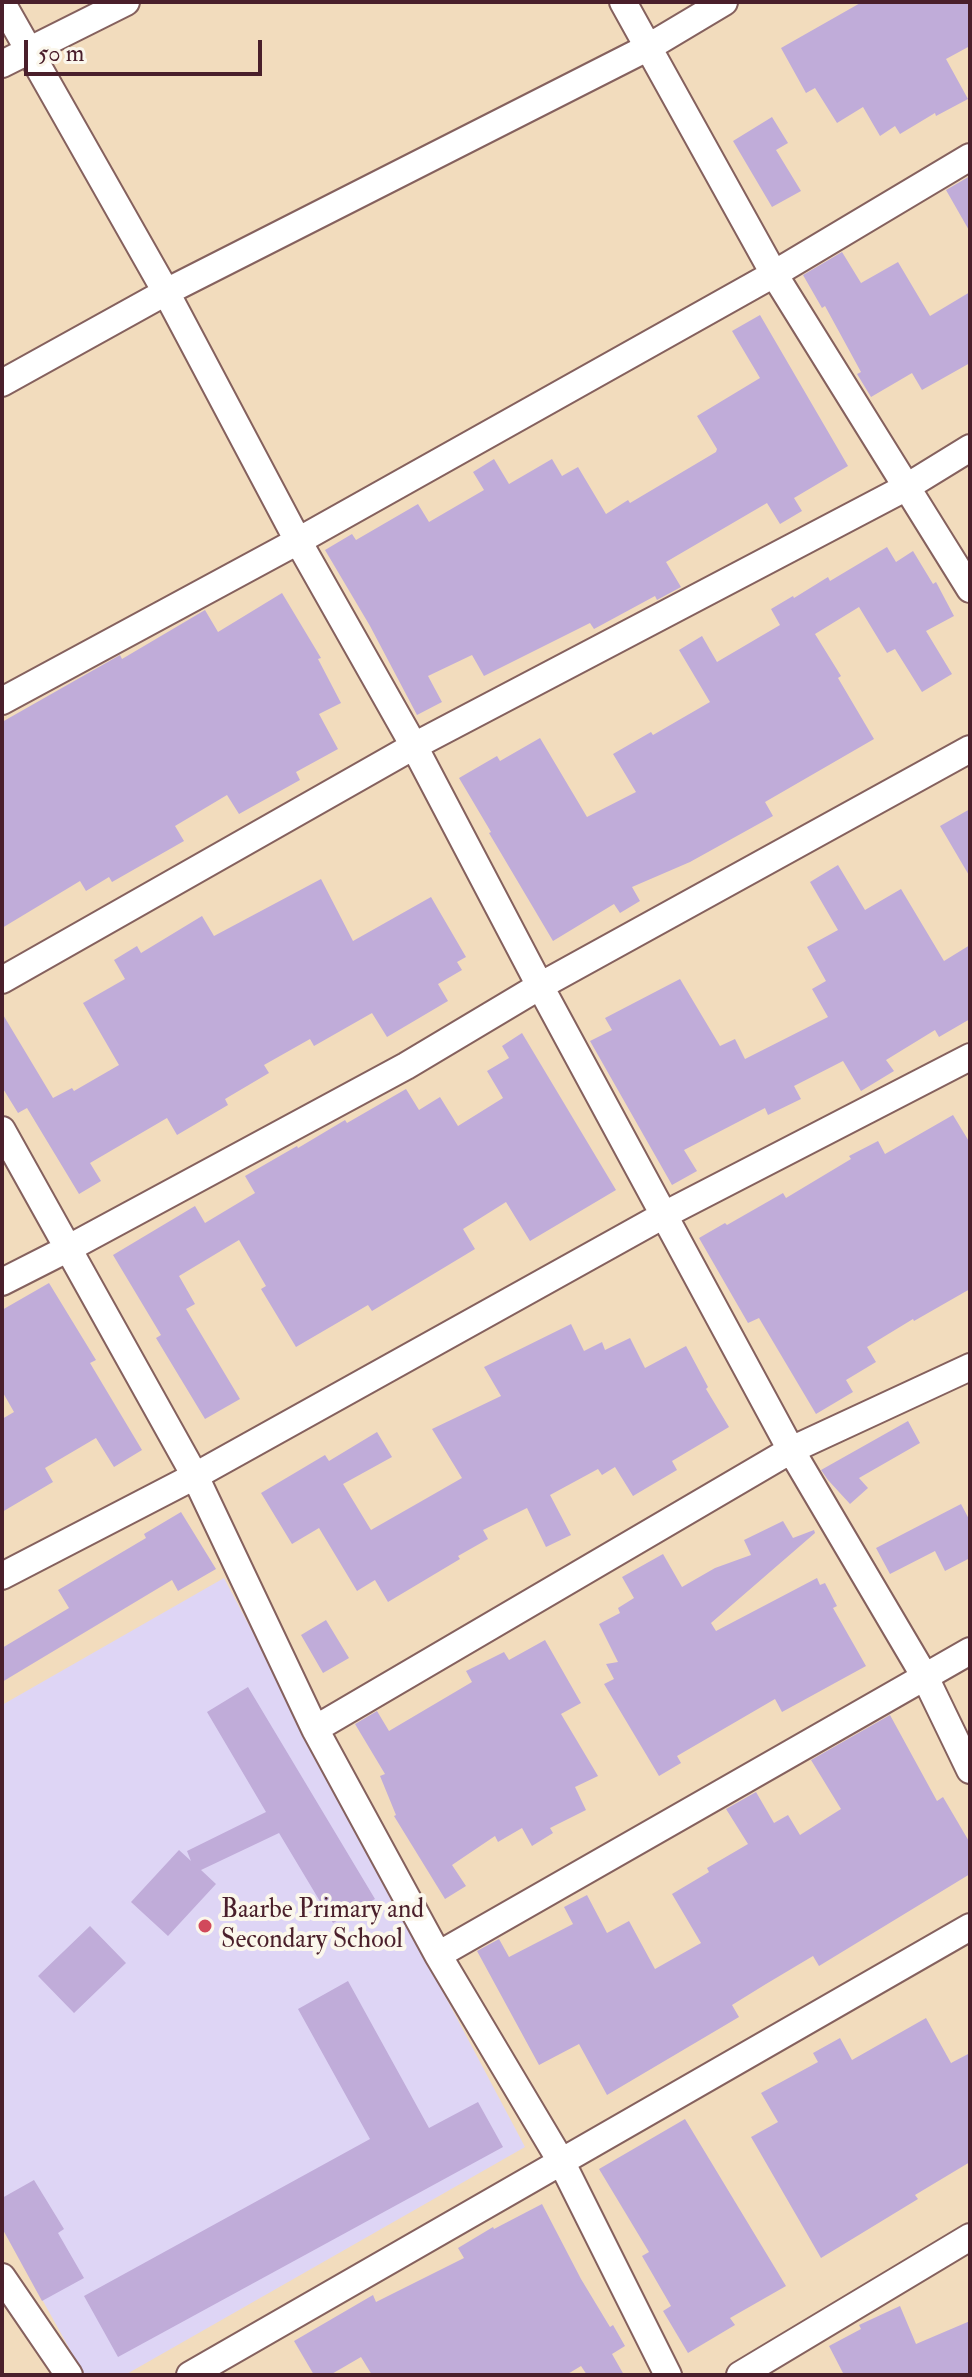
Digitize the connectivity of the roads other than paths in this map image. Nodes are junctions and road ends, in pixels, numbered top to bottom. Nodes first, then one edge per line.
1 (126, 2) edge
2 (623, 2) edge
3 (724, 2) edge
4 (2, 3) edge
5 (647, 48) junction
6 (28, 50) junction
7 (2, 64) edge
8 (970, 157) edge
9 (774, 274) junction
10 (166, 292) junction
11 (2, 383) edge
12 (970, 448) edge
13 (905, 488) junction
14 (298, 541) junction
15 (970, 589) edge
16 (2, 701) edge
17 (414, 746) junction
18 (970, 749) edge
19 (2, 980) edge
20 (540, 986) junction
21 (970, 1057) edge
22 (2, 1130) edge
23 (664, 1215) junction
24 (69, 1248) junction
25 (2, 1282) edge
26 (970, 1367) edge
27 (791, 1450) junction
28 (195, 1476) junction
29 (2, 1576) edge
30 (970, 1651) edge
31 (925, 1677) junction
32 (315, 1729) junction
33 (970, 1770) edge
34 (970, 1927) edge
35 (438, 1955) junction
36 (562, 2163) junction
37 (970, 2237) edge
38 (2, 2277) edge
39 (69, 2375) edge
40 (190, 2375) edge
41 (668, 2375) edge
42 (740, 2375) edge

1 - 6 street
2 - 5 street
3 - 5 street
4 - 6 street
5 - 9 street
5 - 10 street
6 - 7 street
6 - 10 street
8 - 9 street
9 - 13 street
9 - 14 street
10 - 11 street
10 - 14 street
12 - 13 street
13 - 15 street
13 - 17 street
14 - 16 street
14 - 17 street
17 - 19 street
17 - 20 street
18 - 20 street
20 - 23 street
20 - 24 street
21 - 23 street
22 - 24 street
23 - 27 street
23 - 28 street
24 - 25 street
24 - 28 street
26 - 27 street
27 - 31 street
27 - 32 street
28 - 29 street
28 - 32 street
30 - 31 street
31 - 33 street
31 - 35 street
32 - 35 street
34 - 36 street
35 - 36 street
36 - 40 street
36 - 41 street
37 - 42 street
38 - 39 street

